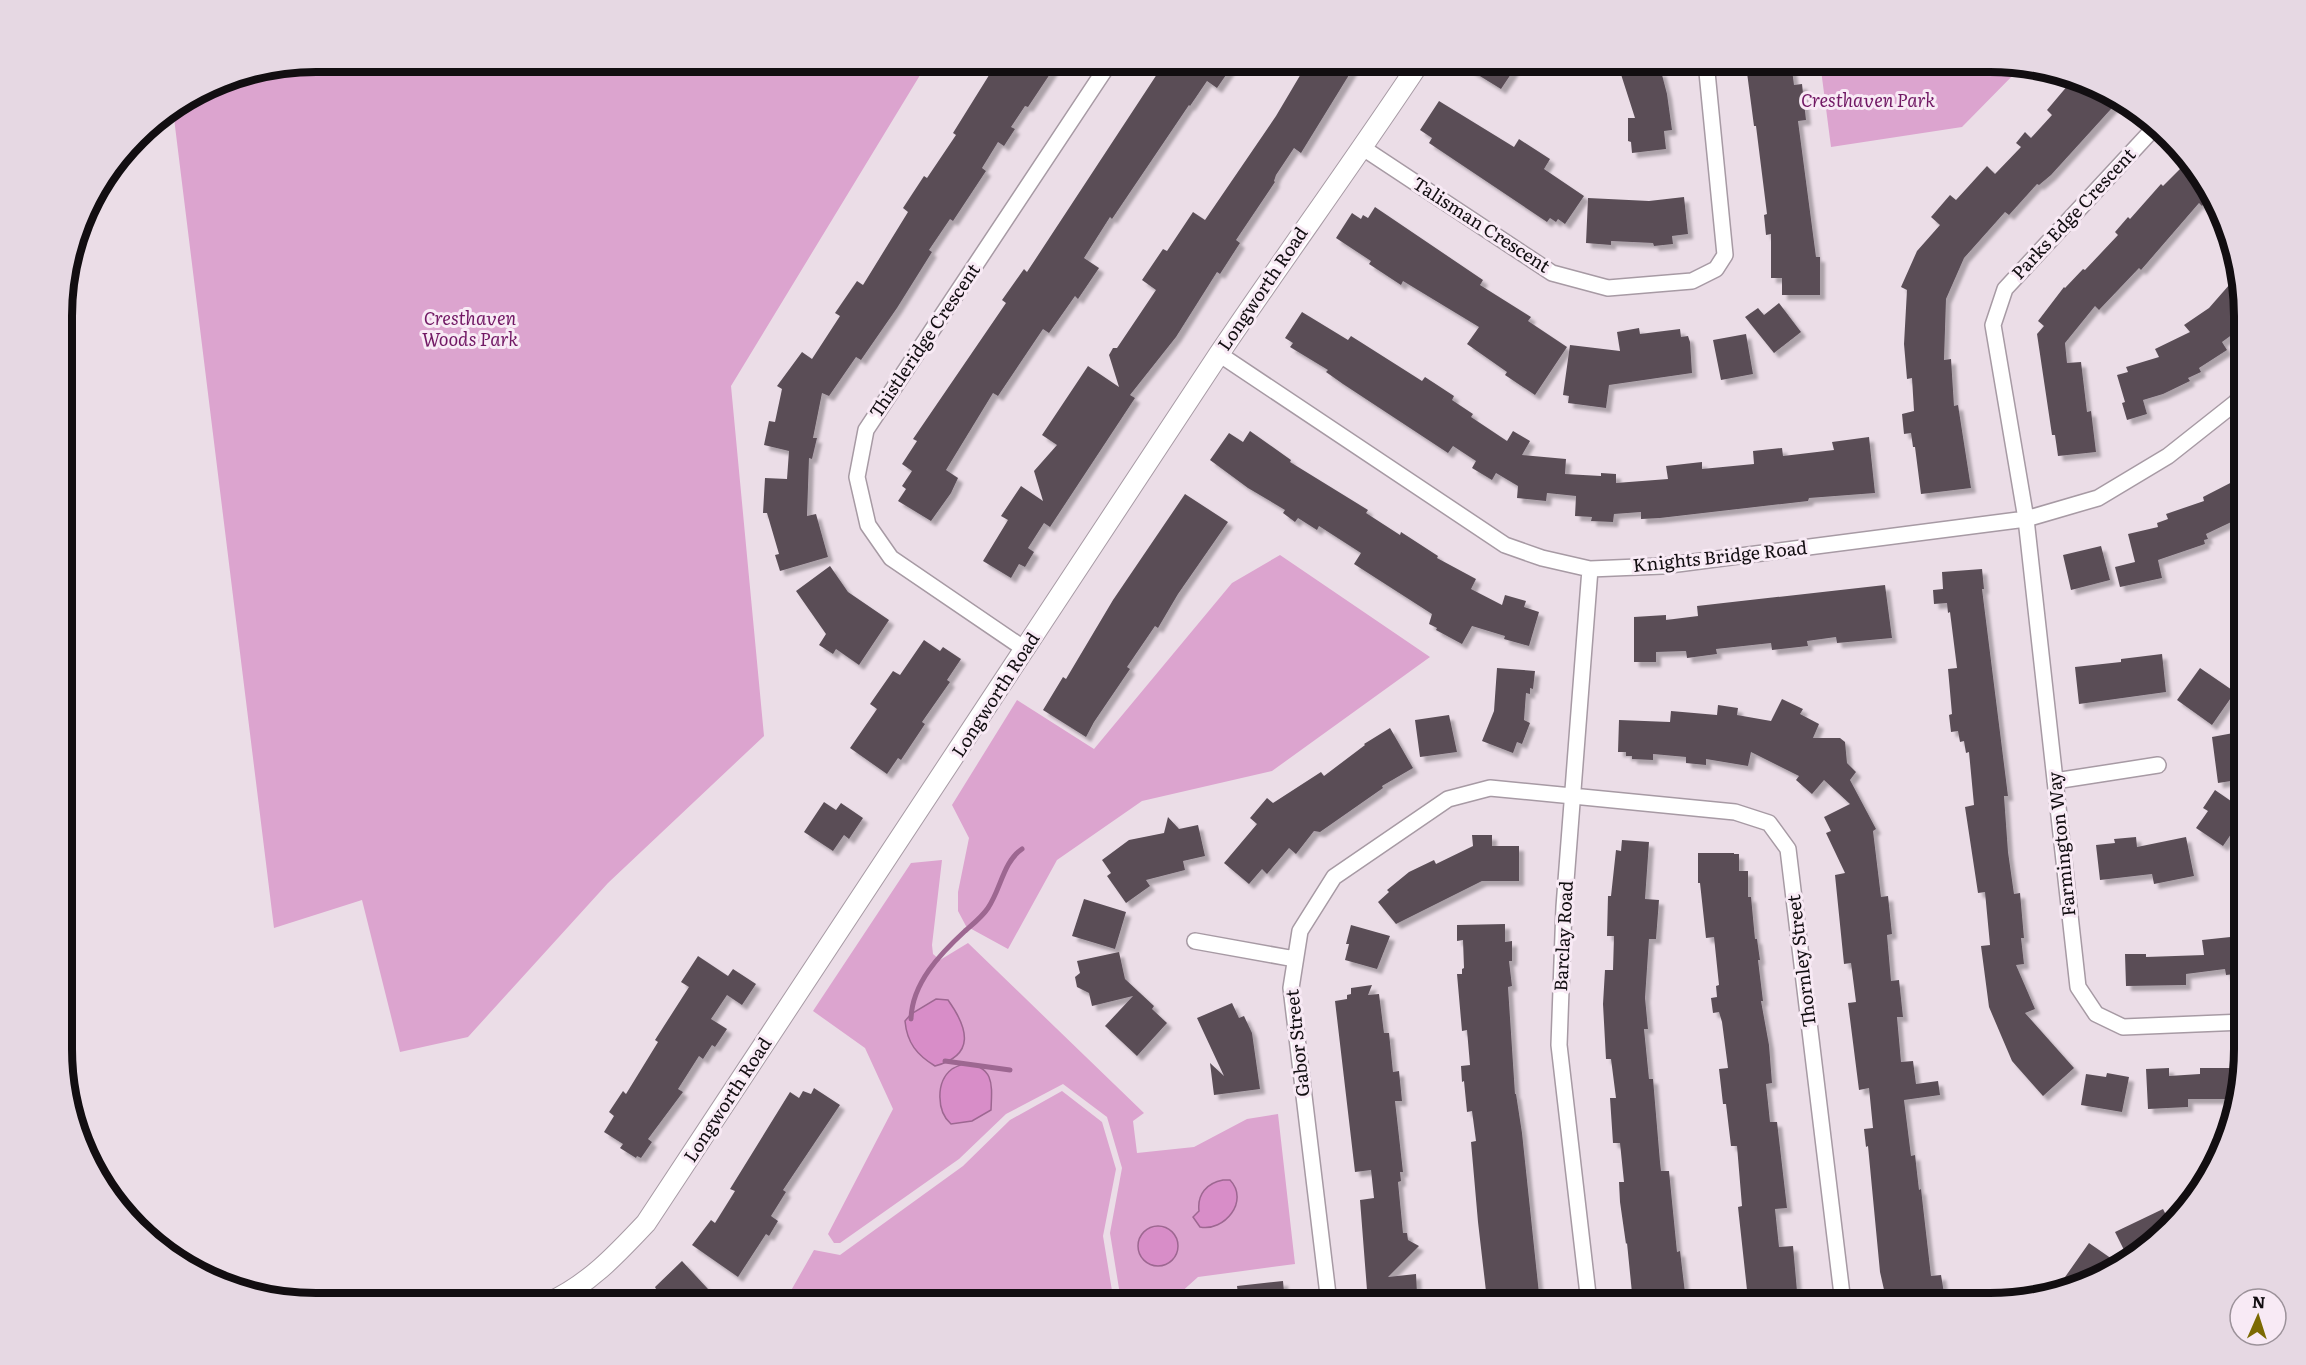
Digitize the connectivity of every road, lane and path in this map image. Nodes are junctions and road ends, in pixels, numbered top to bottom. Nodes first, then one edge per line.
1 (1103, 72) edge
2 (1413, 72) edge
3 (1707, 72) edge
4 (2151, 133) edge
5 (1363, 148) junction
6 (1219, 354) junction
7 (2234, 404) edge
8 (2026, 519) junction
9 (1590, 569) junction
10 (1026, 650) junction
11 (2158, 765) dead end
12 (2055, 781) junction
13 (1573, 795) junction
14 (1195, 941) dead end
15 (1295, 959) junction
16 (2234, 1022) edge
17 (572, 1293) edge
18 (1328, 1293) edge
19 (1588, 1293) edge
20 (1842, 1293) edge

1 - 10 street, Thistleridge Crescent
2 - 5 street, Longworth Road
3 - 5 street, Talisman Crescent
4 - 8 street, Parks Edge Crescent
5 - 6 street, Longworth Road
6 - 9 street, Knights Bridge Road
6 - 10 street, Longworth Road
7 - 8 street, Knights Bridge Road
8 - 9 street, Knights Bridge Road
8 - 12 street, Farmington Way
9 - 13 street, Barclay Road
10 - 17 street, Longworth Road
11 - 12 street
12 - 16 street, Farmington Way
13 - 15 street, Gabor Street
13 - 19 street, Barclay Road
13 - 20 street, Thornley Street
14 - 15 street
15 - 18 street, Gabor Street

